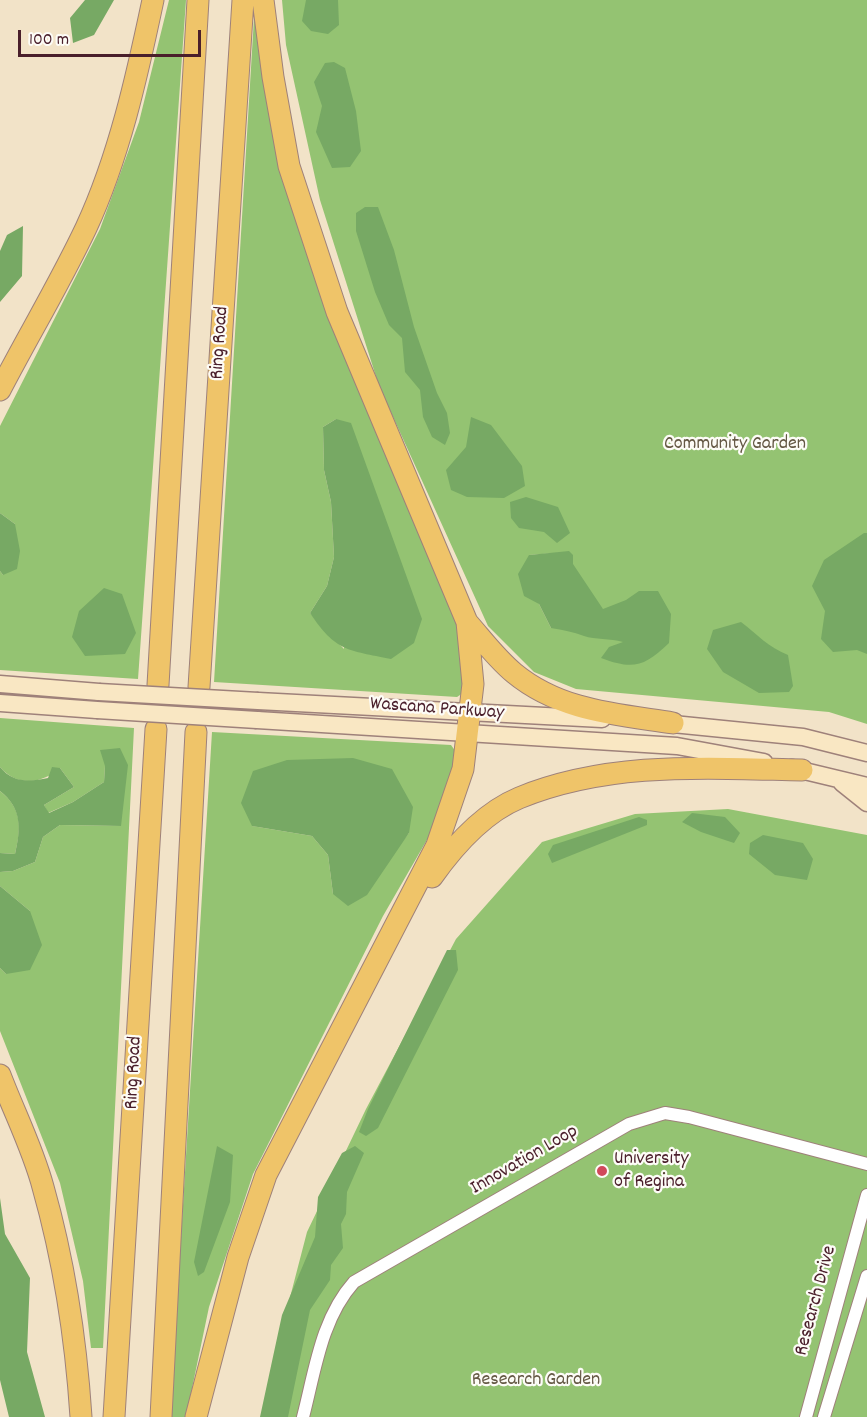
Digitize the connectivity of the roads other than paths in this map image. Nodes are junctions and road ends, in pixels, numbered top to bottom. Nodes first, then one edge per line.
1 (153, 0) edge
2 (198, 0) edge
3 (243, 0) edge
4 (263, 0) edge
5 (0, 390) edge
6 (467, 622) junction
7 (0, 684) edge
8 (158, 685) dead end
9 (199, 687) dead end
10 (0, 703) edge
11 (471, 711) junction
12 (673, 723) junction
13 (156, 729) dead end
14 (196, 732) dead end
15 (467, 734) junction
16 (867, 753) edge
17 (802, 770) junction
18 (834, 777) junction
19 (867, 786) edge
20 (867, 803) edge
21 (387, 941) junction
22 (0, 1075) edge
23 (867, 1164) edge
24 (867, 1195) edge
25 (867, 1276) edge
26 (81, 1417) edge
27 (114, 1417) edge
28 (161, 1417) edge
29 (196, 1417) edge
30 (303, 1417) edge
31 (806, 1417) edge
32 (824, 1417) edge

1 - 5 highway
2 - 8 highway
3 - 9 highway, Ring Road
4 - 6 highway
6 - 11 highway
6 - 12 highway
7 - 11 main road, Wascana Parkway, bridge
10 - 15 main road, Wascana Parkway, bridge
11 - 12 main road, Wascana Parkway
11 - 15 highway
12 - 16 main road, Wascana Parkway
13 - 27 highway, Ring Road
14 - 28 highway
15 - 17 main road, Wascana Parkway
15 - 21 highway
17 - 18 main road, Wascana Parkway
17 - 21 highway
18 - 19 main road, Wascana Parkway
18 - 20 main road
21 - 29 highway
22 - 26 highway
23 - 30 street, Innovation Loop
24 - 31 street, Research Drive
25 - 32 street, Research Drive

